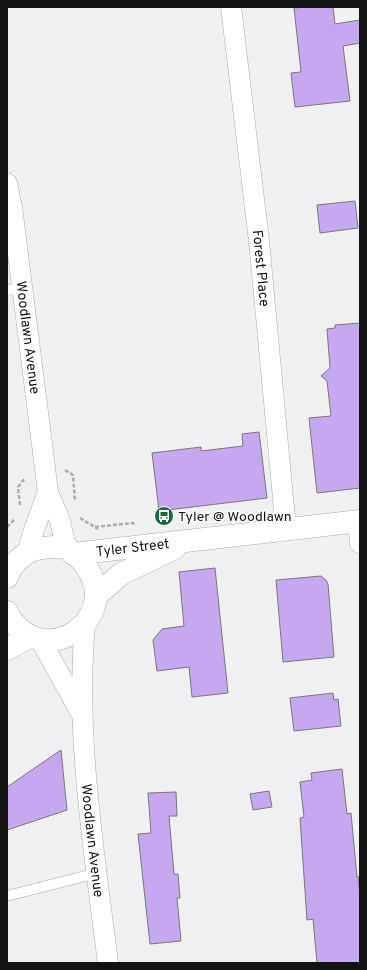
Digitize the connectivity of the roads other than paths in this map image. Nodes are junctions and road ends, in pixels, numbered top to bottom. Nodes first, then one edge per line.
1 (231, 7) edge
2 (7, 183) edge
3 (15, 289) edge
4 (48, 492) junction
5 (359, 522) edge
6 (286, 530) junction
7 (193, 540) junction
8 (360, 543) edge
9 (69, 551) junction
10 (27, 553) junction
11 (7, 577) edge
12 (96, 596) junction
13 (7, 612) edge
14 (85, 623) junction
15 (36, 638) junction
16 (7, 649) edge
17 (83, 717) junction
18 (96, 873) junction
19 (7, 896) edge
20 (108, 963) edge

1 - 6 street, Forest Place
2 - 3 street, Woodlawn Avenue
3 - 4 street, Woodlawn Avenue
4 - 9 street, Woodlawn Avenue
4 - 10 street, Woodlawn Avenue
5 - 6 main road, Tyler Street
5 - 8 street
6 - 7 main road, Tyler Street
7 - 9 main road, Tyler Street
7 - 12 main road, Tyler Street
9 - 10 main road, Tyler Street
9 - 12 main road
10 - 11 main road
12 - 14 main road
13 - 15 main road
14 - 15 main road
14 - 17 street, Woodlawn Avenue
15 - 16 main road
15 - 17 street, Woodlawn Avenue
17 - 18 street, Woodlawn Avenue
18 - 19 lane
18 - 20 street, Woodlawn Avenue

